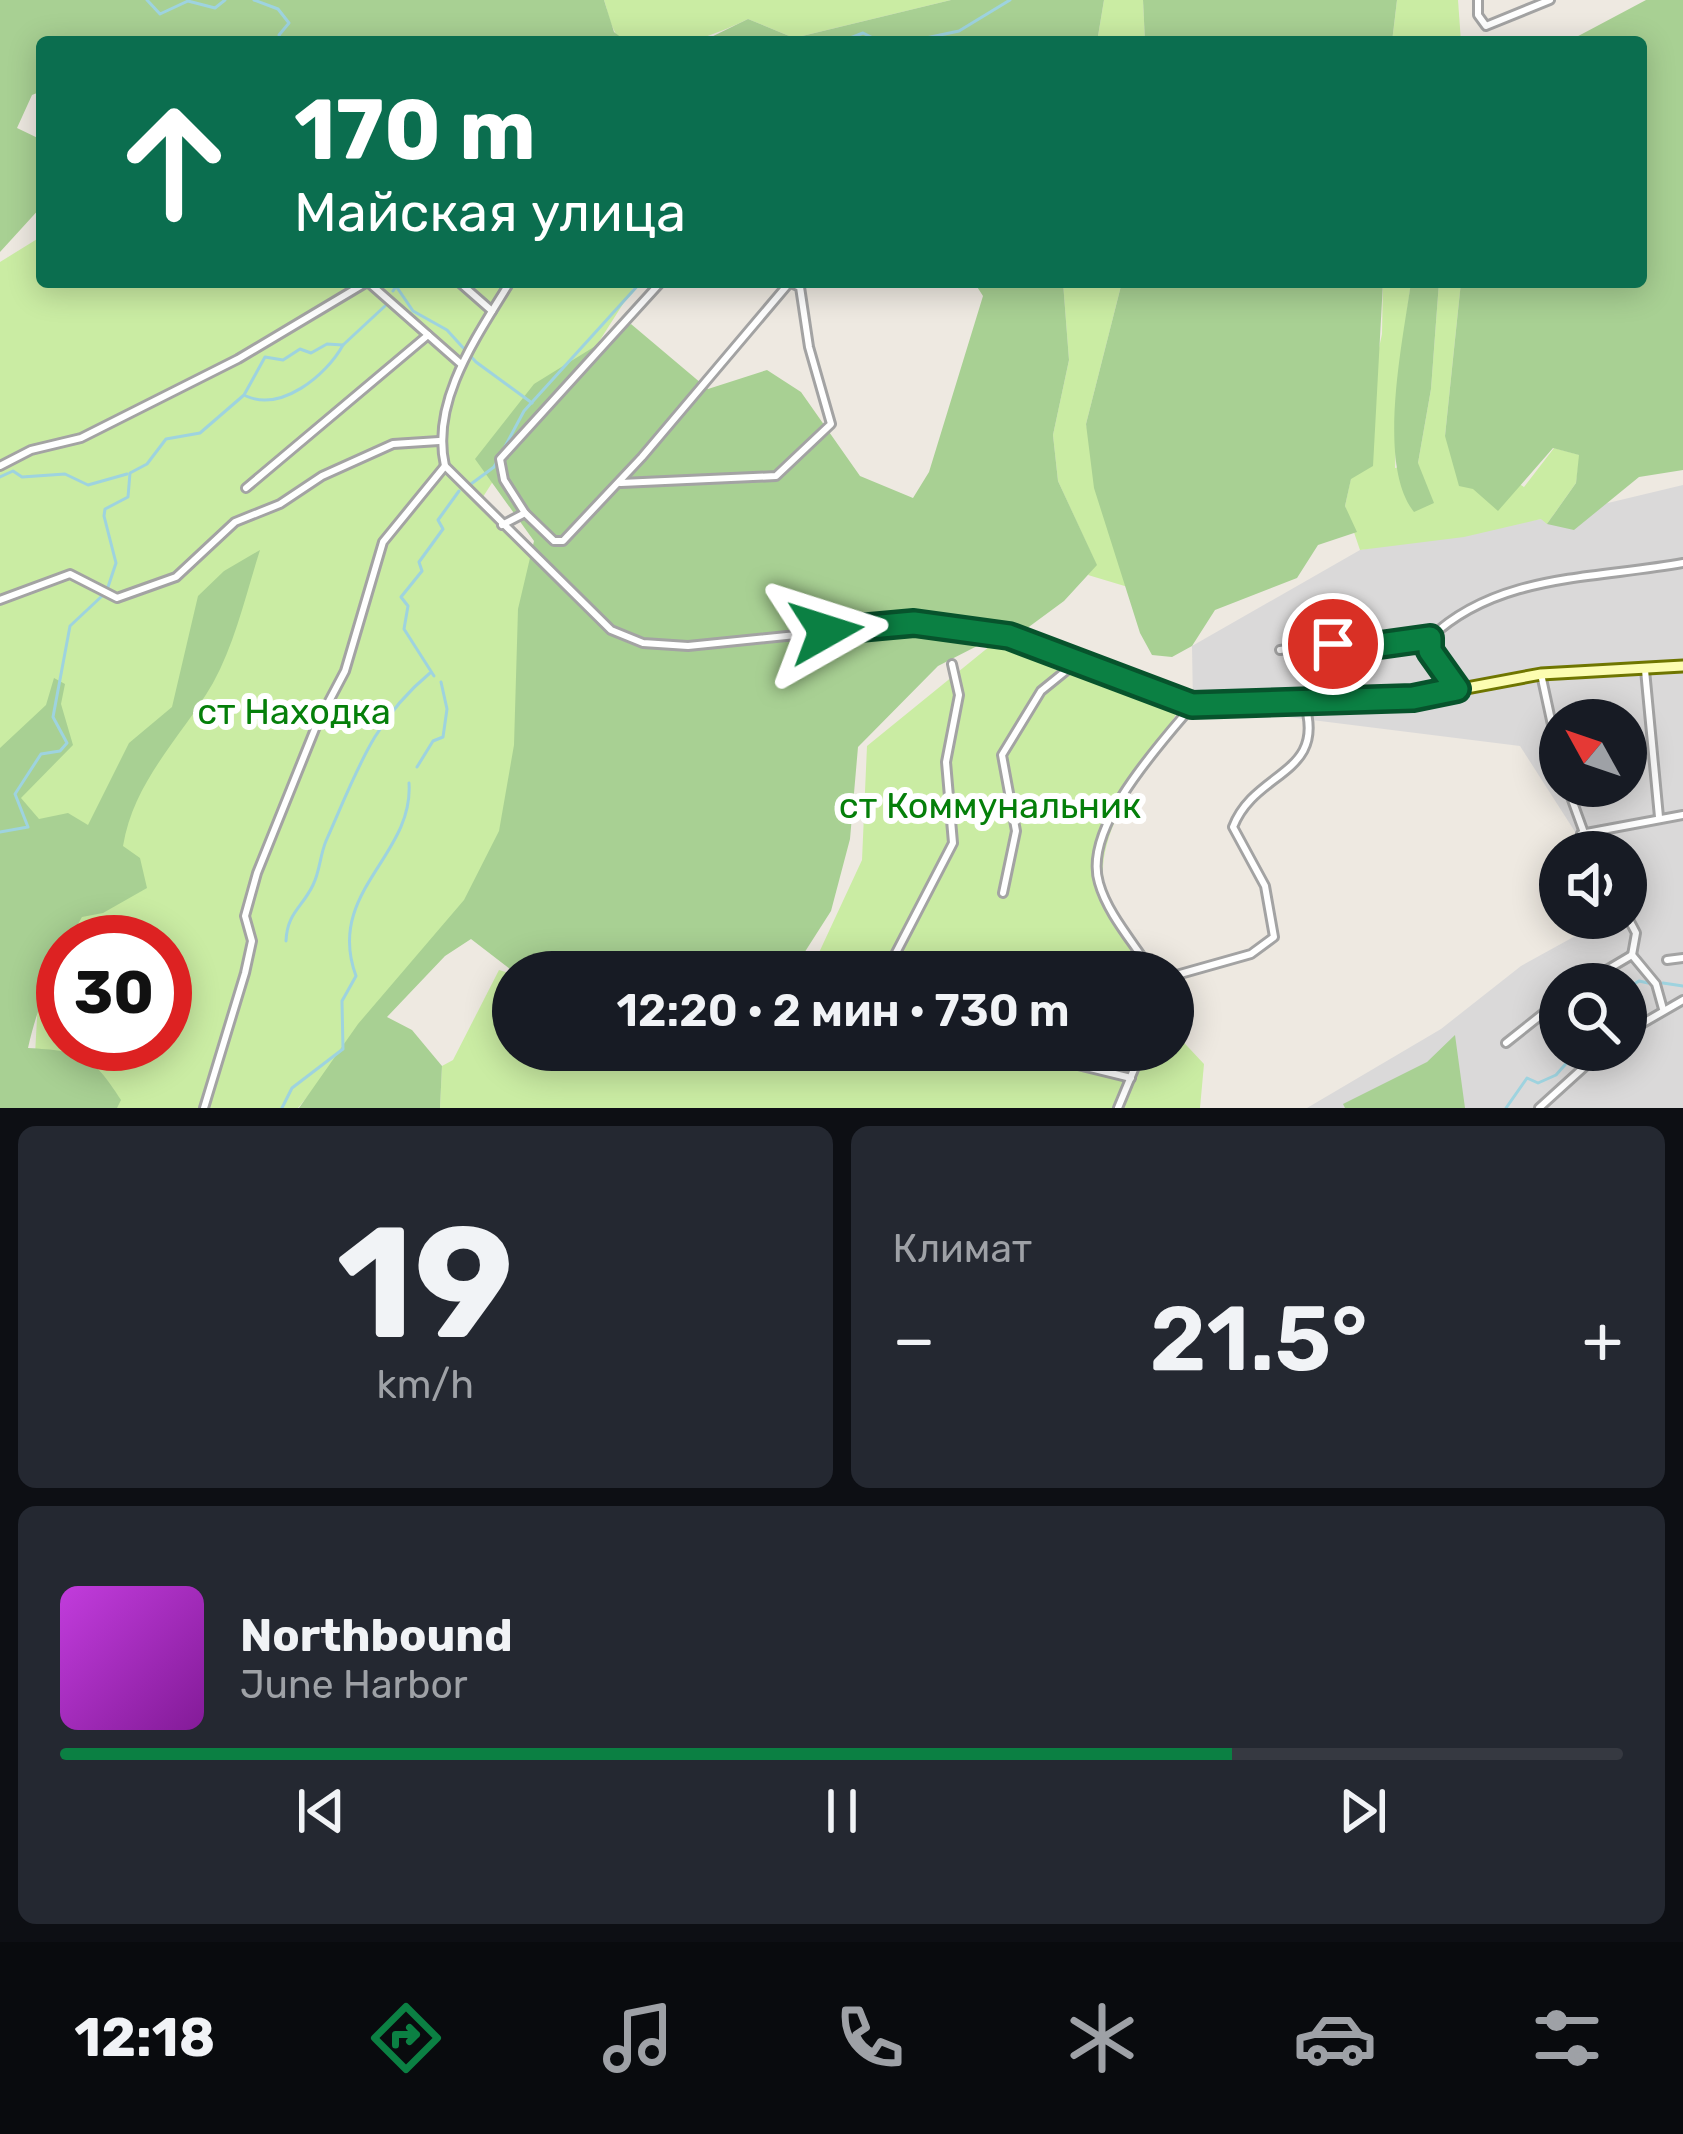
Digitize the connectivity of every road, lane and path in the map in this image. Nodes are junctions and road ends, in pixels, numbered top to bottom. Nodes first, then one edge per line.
1 (1478, 0) edge
2 (1550, 0) edge
3 (356, 288) edge
4 (375, 288) edge
5 (466, 288) edge
6 (506, 288) edge
7 (656, 288) edge
8 (786, 288) edge
9 (800, 288) edge
10 (493, 311) junction
11 (428, 334) junction
12 (463, 361) junction
13 (440, 441) junction
14 (0, 466) edge
15 (445, 466) junction
16 (618, 483) junction
17 (246, 488) dead end
18 (525, 513) junction
19 (502, 525) junction
20 (1683, 563) edge
21 (0, 600) edge
22 (1430, 638) junction
23 (1280, 650) dead end
24 (1078, 661) junction
25 (952, 664) dead end
26 (1683, 666) edge
27 (1645, 670) junction
28 (1541, 674) junction
29 (1457, 689) junction
30 (1546, 699) edge
31 (1304, 702) junction
32 (1192, 705) junction
33 (1683, 815) edge
34 (1659, 817) junction
35 (1595, 831) edge
36 (1004, 893) dead end
37 (1635, 939) edge
38 (897, 951) edge
39 (1139, 951) edge
40 (1632, 955) junction
41 (1683, 958) edge
42 (1666, 960) dead end
43 (1618, 963) edge
44 (1194, 967) edge
45 (1683, 1000) edge
46 (1663, 1009) junction
47 (1539, 1017) edge
48 (1647, 1019) edge
49 (1506, 1043) dead end
50 (1102, 1071) edge
51 (1134, 1071) edge
52 (1580, 1071) edge
53 (1131, 1078) junction
54 (204, 1108) edge
55 (1118, 1108) edge
56 (1539, 1108) edge

1 - 2 street
3 - 14 street
4 - 11 street
5 - 10 street
6 - 10 street
7 - 18 street
8 - 16 street
9 - 16 street
10 - 12 street
11 - 12 street
11 - 17 street
12 - 13 street
13 - 15 street
13 - 21 street
15 - 19 street
15 - 54 street
16 - 18 street
18 - 19 street
19 - 24 street
20 - 22 street
22 - 23 street
22 - 29 street
24 - 32 street
24 - 36 street
25 - 38 street
26 - 27 street
27 - 28 street
27 - 34 street
28 - 29 street
28 - 30 street
29 - 31 street
31 - 32 street
31 - 44 street
32 - 39 street
33 - 34 street
34 - 35 street
37 - 40 street
40 - 43 street
40 - 46 street
41 - 42 street
45 - 46 street
46 - 48 street
47 - 49 street
50 - 53 street
51 - 53 street
52 - 56 street
53 - 55 street

